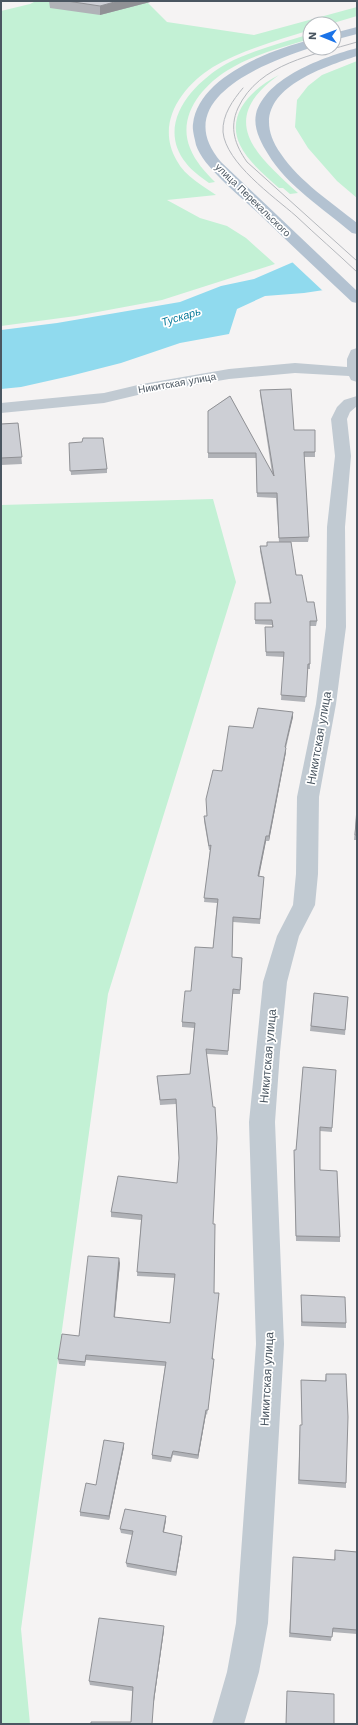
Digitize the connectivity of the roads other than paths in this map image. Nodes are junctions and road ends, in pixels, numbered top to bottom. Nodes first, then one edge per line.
1 (357, 30) edge
2 (342, 35) edge
3 (302, 47) edge
4 (357, 52) edge
5 (357, 230) edge
6 (357, 299) edge
7 (357, 353) edge
8 (356, 374) edge
9 (357, 401) edge
10 (1, 408) edge
11 (228, 1724) edge

1 - 2 main road
3 - 6 main road, улица Перекальского
4 - 5 main road
7 - 8 street
8 - 10 street, Никитская улица
9 - 11 street, Никитская улица

